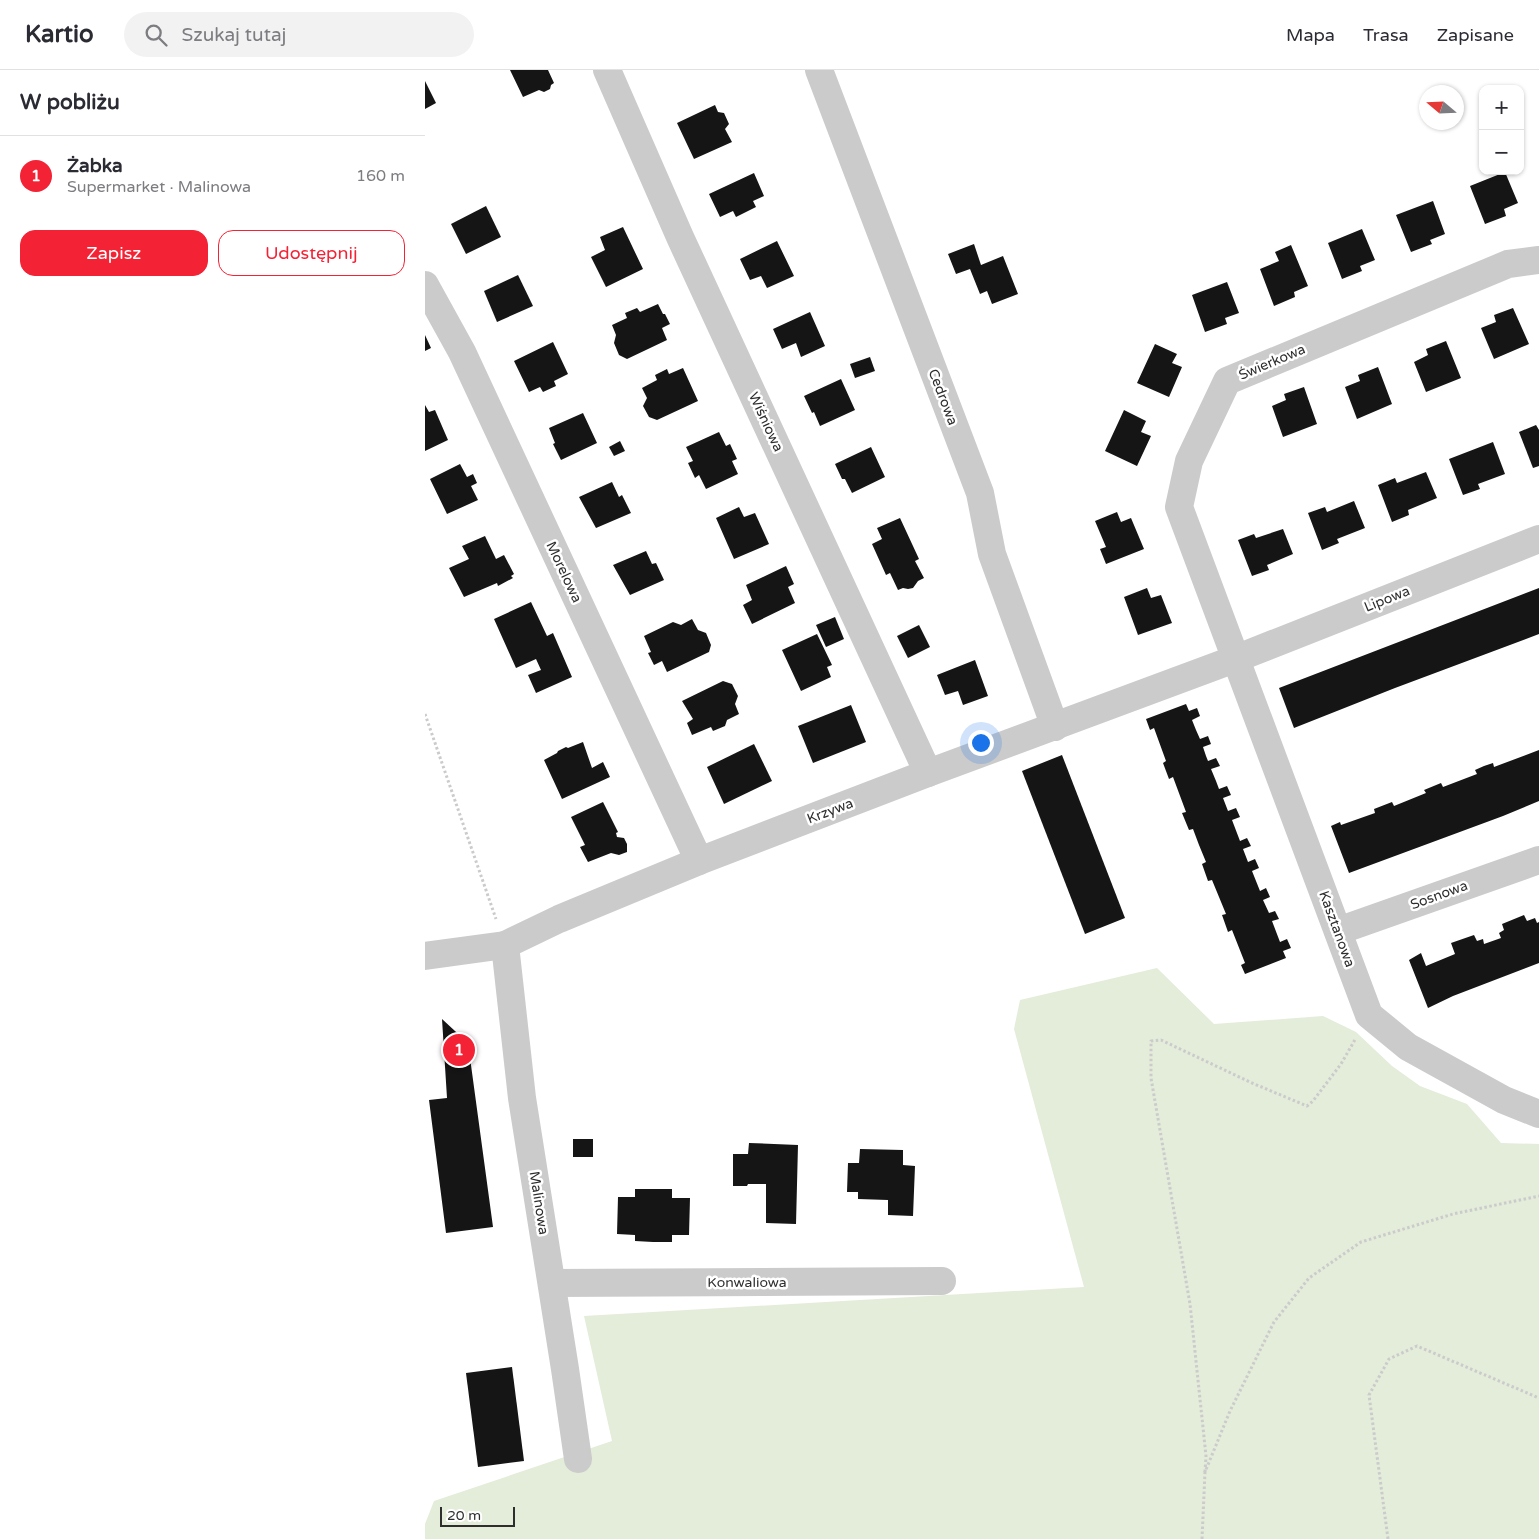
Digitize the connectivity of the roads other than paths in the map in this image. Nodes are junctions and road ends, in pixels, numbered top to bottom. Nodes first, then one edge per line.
1 (607, 70) edge
2 (819, 70) edge
3 (1539, 260) edge
4 (425, 285) edge
5 (1539, 539) edge
6 (1235, 659) junction
7 (1055, 727) junction
8 (928, 773) junction
9 (1539, 860) edge
10 (699, 861) junction
11 (1338, 932) junction
12 (505, 945) junction
13 (425, 956) edge
14 (1539, 1114) edge
15 (942, 1281) dead end
16 (552, 1283) junction
17 (578, 1459) dead end

1 - 8 street, Wiśniowa
2 - 7 street, Cedrowa
3 - 6 street, Świerkowa
4 - 10 street, Morelowa
5 - 6 street, Lipowa
6 - 7 street, Krzywa
6 - 11 street, Kasztanowa
7 - 8 street, Krzywa
8 - 10 street, Krzywa
9 - 11 street, Sosnowa
10 - 12 street, Krzywa
11 - 14 street, Kasztanowa
12 - 13 street, Krzywa
12 - 16 street, Malinowa
15 - 16 street, Konwaliowa
16 - 17 street, Malinowa

